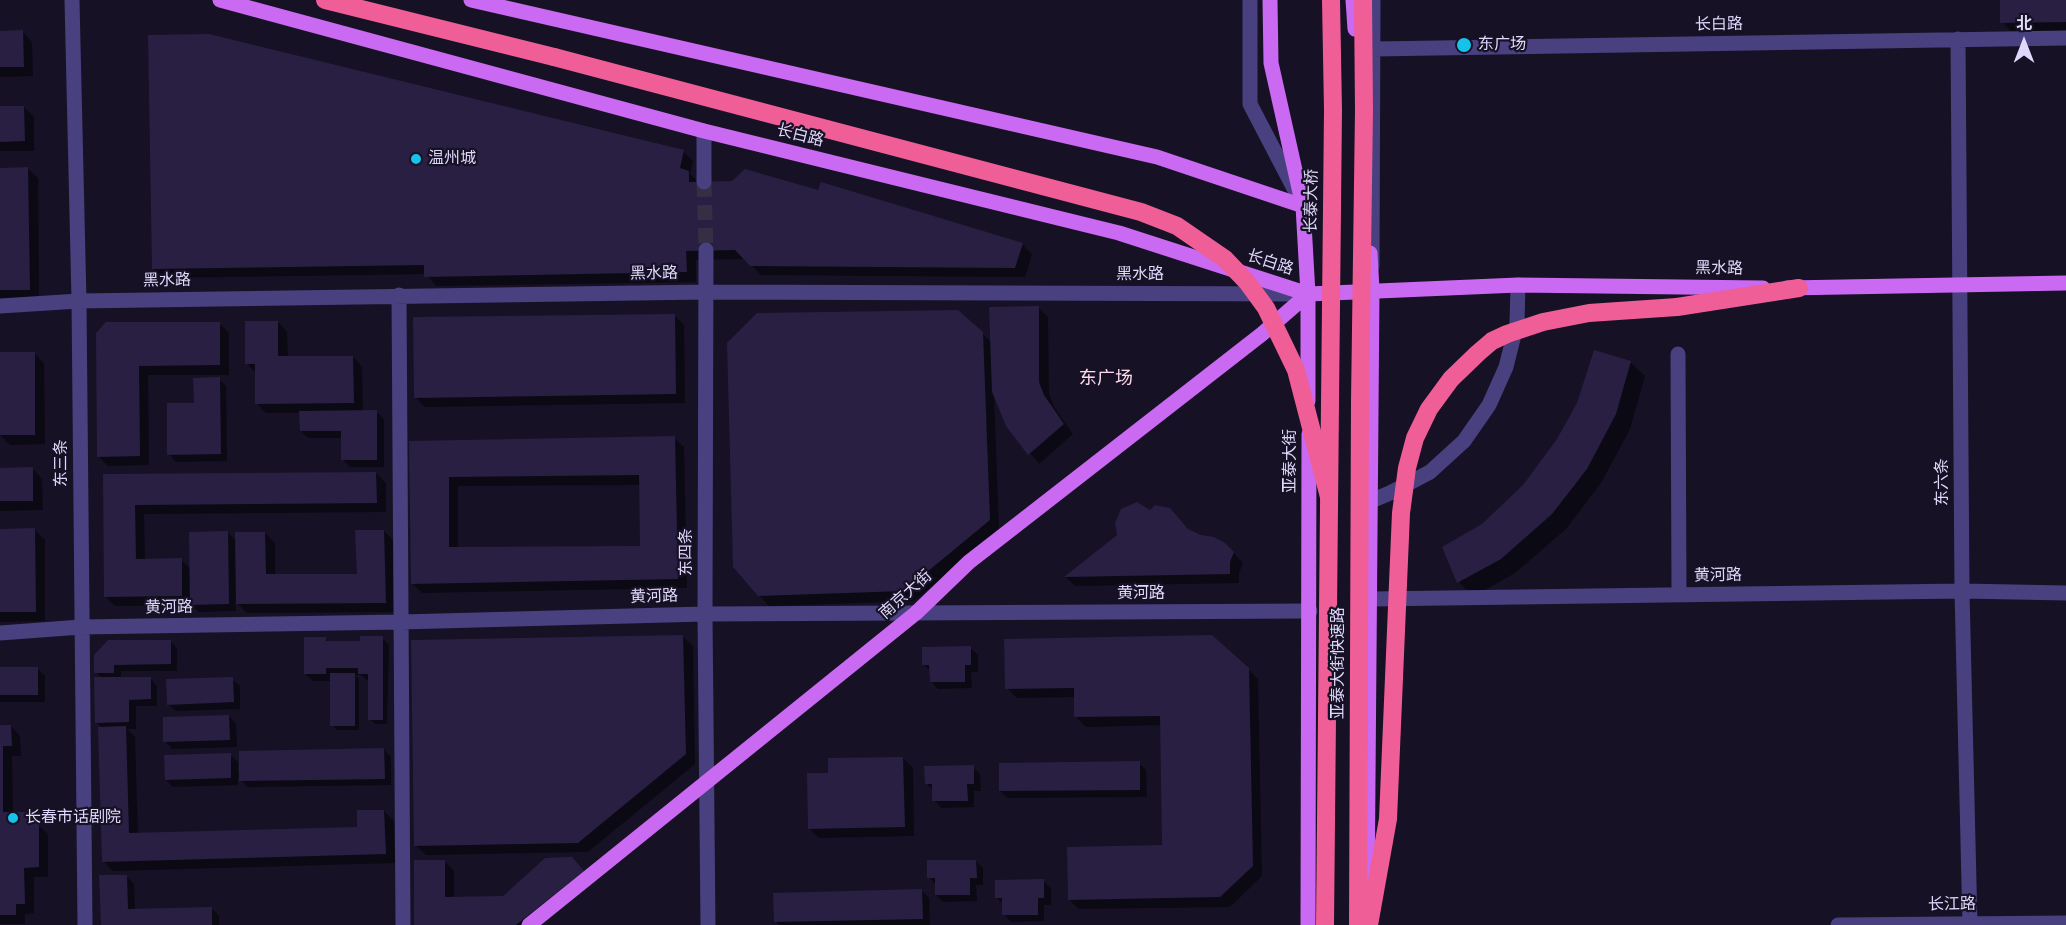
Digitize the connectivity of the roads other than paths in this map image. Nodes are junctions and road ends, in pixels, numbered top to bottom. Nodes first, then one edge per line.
1 (72, 0) edge
2 (220, 0) edge
3 (326, 0) edge
4 (471, 0) edge
5 (1250, 0) edge
6 (1270, 0) edge
7 (1331, 0) edge
8 (1353, 0) edge
9 (1363, 0) edge
10 (1373, 0) edge
11 (2066, 38) edge
12 (1958, 39) junction
13 (1374, 49) junction
14 (704, 131) junction
15 (704, 182) tunnel mouth
16 (1303, 206) junction
17 (706, 250) tunnel mouth
18 (2066, 283) edge
19 (1518, 285) junction
20 (1960, 285) junction
21 (1799, 288) junction
22 (1372, 290) junction
23 (707, 292) junction
24 (1308, 294) junction
25 (399, 295) junction
26 (79, 301) junction
27 (0, 306) edge
28 (1678, 354) dead end
29 (1330, 403) joint
30 (1329, 497) junction
31 (1371, 501) junction
32 (1962, 591) junction
33 (2066, 593) edge
34 (1679, 595) junction
35 (1371, 599) junction
36 (1310, 611) junction
37 (916, 613) junction
38 (705, 614) junction
39 (401, 622) junction
40 (81, 627) junction
41 (0, 633) edge
42 (705, 782) junction
43 (2066, 923) edge
44 (1970, 924) edge
45 (85, 925) edge
46 (403, 925) edge
47 (529, 925) edge
48 (708, 925) edge
49 (1308, 925) edge
50 (1324, 925) edge
51 (1358, 925) edge
52 (1368, 925) edge
53 (1838, 925) edge

1 - 26 street, 东三条
2 - 14 main road, 长白路
3 - 30 highway, bridge
4 - 16 main road
5 - 16 street
6 - 16 main road, 亚泰大街
7 - 29 highway, 长泰大桥, bridge
8 - 22 main road
9 - 51 highway, 亚泰大街快速路, bridge
10 - 13 street
11 - 12 street, 长白路
12 - 13 street, 长白路
12 - 20 street, 东六条
13 - 22 street
14 - 15 street
14 - 24 main road, 长白路
16 - 24 main road, 亚泰大街
17 - 23 street, 东四条
18 - 20 main road, 黑水路
19 - 21 main road, 黑水路
19 - 22 main road, 黑水路
19 - 31 street
20 - 21 main road, 黑水路
20 - 32 street, 东六条
21 - 52 highway, bridge
22 - 24 main road, 长白路
22 - 31 main road
23 - 24 street, 黑水路
23 - 25 street, 黑水路
23 - 38 street, 东四条
24 - 36 main road, 亚泰大街
24 - 37 main road, 南京大街
25 - 26 street, 黑水路
25 - 39 street
26 - 27 street, 黑水路
26 - 40 street, 东三条
28 - 34 street
29 - 30 highway, 亚泰大街快速路, bridge
30 - 50 highway, 亚泰大街快速路
31 - 35 main road
32 - 33 street, 黄河路
32 - 34 street, 黄河路
32 - 44 street, 东六条
34 - 35 street, 黄河路
35 - 52 main road
36 - 37 street, 黄河路
36 - 49 main road, 亚泰大街
37 - 38 street, 黄河路
37 - 42 main road, 南京大街
38 - 39 street, 黄河路
38 - 42 street, 东四条
39 - 40 street, 黄河路
39 - 46 street
40 - 41 street, 黄河路
40 - 45 street, 东三条
42 - 47 main road, 南京大街
42 - 48 street, 东四条
43 - 44 street, 长江路
44 - 53 street, 长江路

